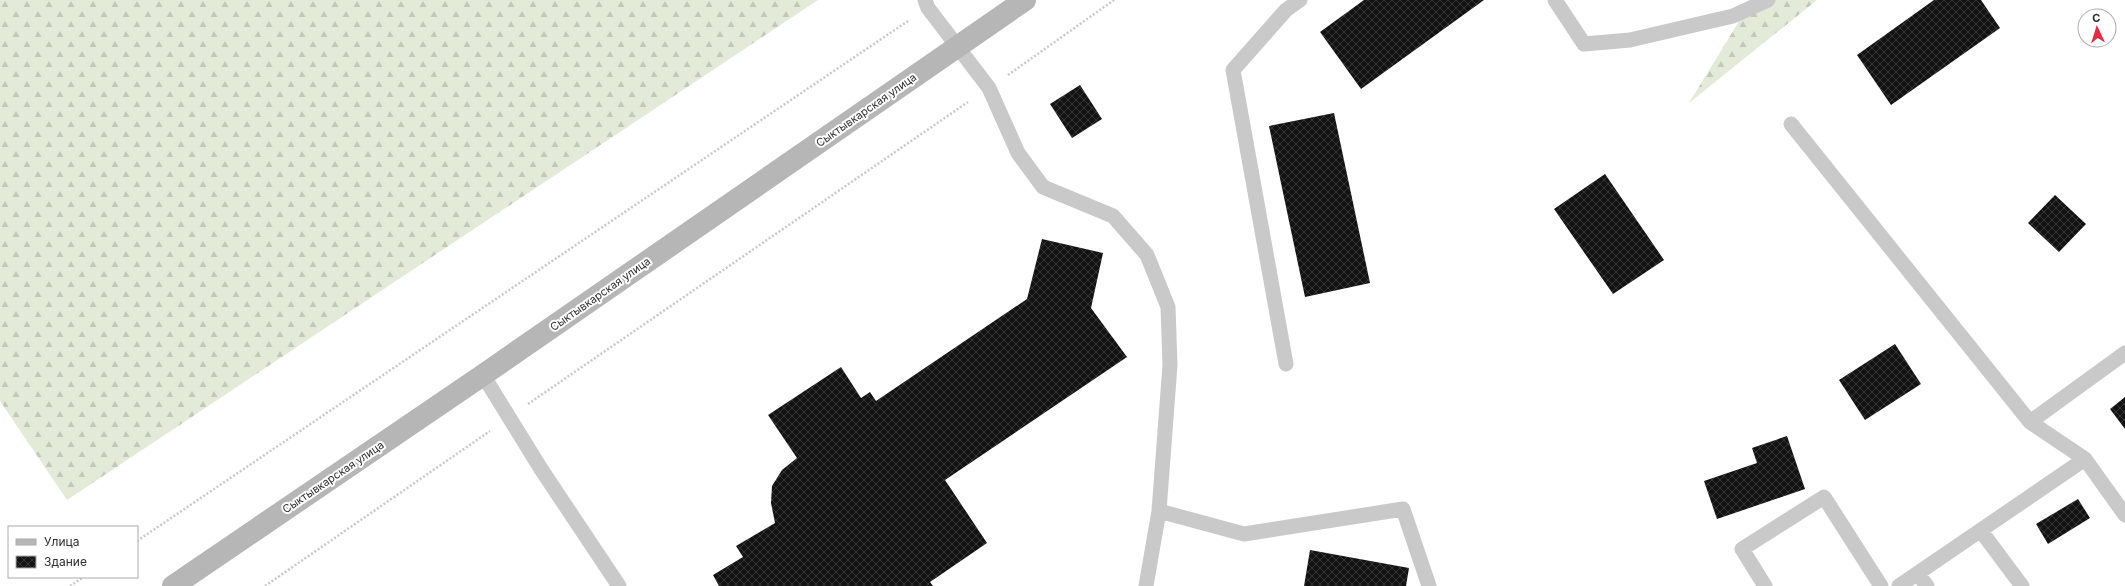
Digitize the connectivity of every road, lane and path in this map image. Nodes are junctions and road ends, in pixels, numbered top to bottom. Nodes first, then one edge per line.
1 (1025, 0) edge
2 (1114, 0) edge
3 (1300, 0) edge
4 (1555, 0) edge
5 (1768, 0) edge
6 (927, 4) edge
7 (959, 47) junction
8 (989, 88) junction
9 (1791, 124) dead end
10 (2125, 353) edge
11 (1286, 364) dead end
12 (483, 375) junction
13 (509, 417) junction
14 (2030, 422) junction
15 (2085, 460) junction
16 (1159, 511) junction
17 (2125, 515) edge
18 (1981, 531) junction
19 (138, 540) edge
20 (1918, 574) junction
21 (82, 578) edge
22 (70, 586) edge
23 (173, 586) edge
24 (265, 586) edge
25 (620, 586) edge
26 (1146, 586) edge
27 (1429, 586) edge
28 (1765, 586) edge
29 (1881, 586) edge
30 (1899, 586) edge
31 (1927, 586) edge
32 (2022, 586) edge

1 - 7 main road, Сыктывкарская улица
2 - 8 path
3 - 11 lane
4 - 5 lane
6 - 7 lane
6 - 19 path
7 - 8 lane
7 - 12 main road, Сыктывкарская улица
8 - 13 path
8 - 16 lane
9 - 14 lane
10 - 14 lane
12 - 13 lane
12 - 23 main road, Сыктывкарская улица
13 - 24 path
13 - 25 lane
14 - 15 lane
15 - 17 lane
15 - 18 lane
16 - 26 lane
16 - 27 lane
18 - 20 lane
18 - 32 lane
20 - 30 lane
20 - 31 lane
21 - 22 path
28 - 29 lane

